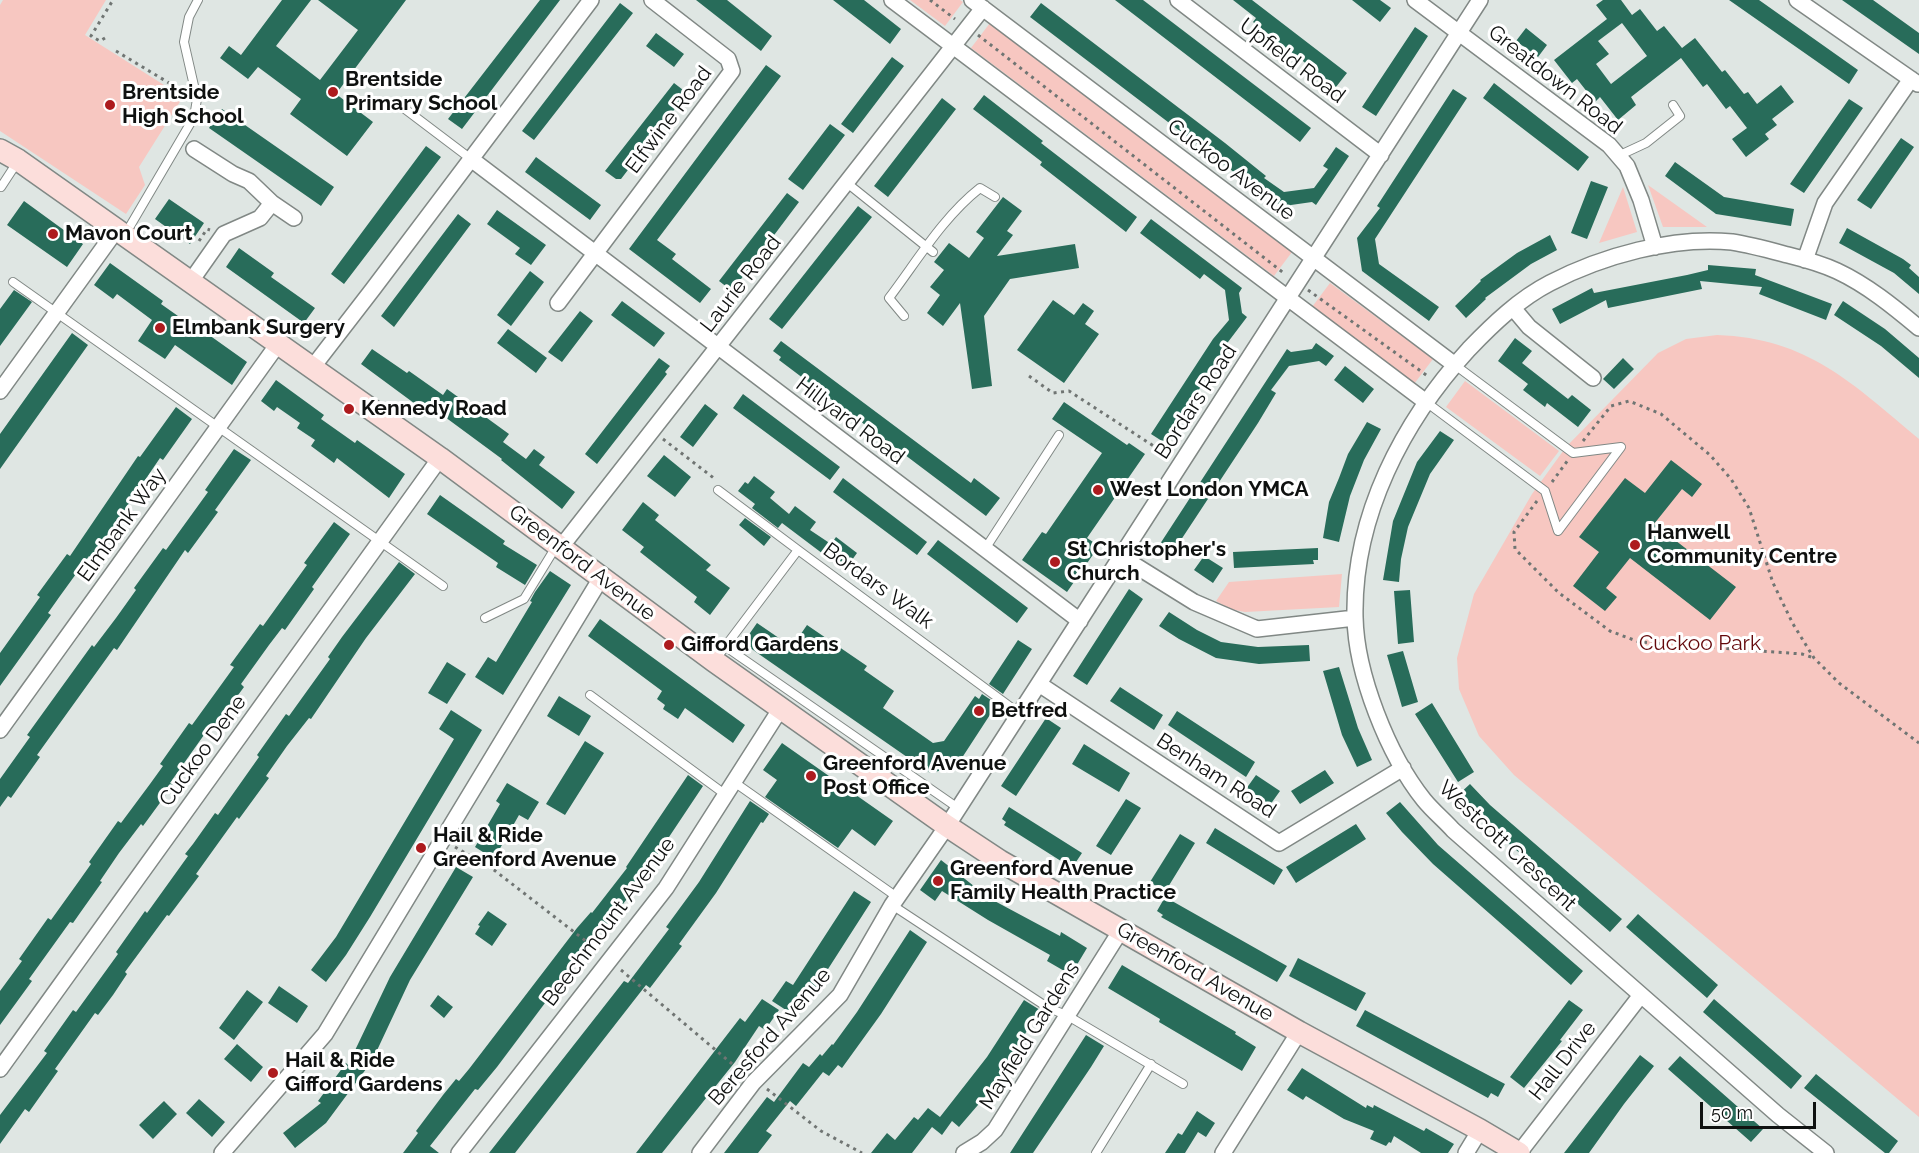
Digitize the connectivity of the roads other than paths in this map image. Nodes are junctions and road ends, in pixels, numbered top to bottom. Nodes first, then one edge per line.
1 (198, 0) edge
2 (591, 0) edge
3 (652, 0) edge
4 (892, 0) edge
5 (1178, 0) edge
6 (1415, 0) edge
7 (1480, 0) edge
8 (1797, 0) edge
9 (977, 4) edge
10 (1459, 33) junction
11 (954, 47) junction
12 (1915, 82) edge
13 (397, 103) dead end
14 (1673, 105) dead end
15 (194, 149) dead end
16 (9, 155) edge
17 (1381, 155) junction
18 (1618, 156) junction
19 (471, 159) junction
20 (847, 183) junction
21 (1, 187) edge
22 (994, 197) dead end
23 (272, 203) junction
24 (294, 218) dead end
25 (121, 232) junction
26 (1654, 247) junction
27 (930, 250) junction
28 (595, 253) junction
29 (1314, 259) junction
30 (1805, 260) junction
31 (191, 281) junction
32 (14, 282) dead end
33 (1288, 298) junction
34 (558, 303) dead end
35 (1513, 308) junction
36 (56, 313) junction
37 (904, 316) dead end
38 (1919, 328) edge
39 (278, 344) junction
40 (718, 347) junction
41 (1455, 365) junction
42 (312, 368) junction
43 (1593, 378) dead end
44 (0, 391) edge
45 (1426, 402) junction
46 (219, 425) junction
47 (1059, 435) dead end
48 (440, 458) junction
49 (718, 490) road end
50 (380, 541) junction
51 (559, 546) junction
52 (985, 549) junction
53 (798, 550) junction
54 (1120, 556) junction
55 (601, 578) junction
56 (443, 586) dead end
57 (484, 618) dead end
58 (1354, 618) junction
59 (1080, 621) junction
60 (720, 654) junction
61 (1039, 684) junction
62 (590, 695) dead end
63 (782, 708) junction
64 (1020, 714) junction
65 (0, 730) edge
66 (1403, 768) junction
67 (730, 789) junction
68 (953, 817) junction
69 (894, 901) junction
70 (1121, 930) junction
71 (1641, 995) junction
72 (1068, 1016) junction
73 (1299, 1032) junction
74 (1151, 1064) junction
75 (0, 1069) edge
76 (1183, 1084) dead end
77 (1480, 1130) junction
78 (222, 1153) edge
79 (459, 1153) edge
80 (700, 1153) edge
81 (964, 1153) edge
82 (1096, 1153) edge
83 (1223, 1153) edge
84 (1466, 1153) edge
85 (1519, 1153) edge
86 (1826, 1153) edge

1 - 25 lane
2 - 19 street
3 - 28 street, Elfwine Road
4 - 11 street
5 - 17 street, Upfield Road
6 - 10 street, Greatdown Road
7 - 10 street, Bordars Road
8 - 12 street
9 - 11 street, Cuckoo Avenue
9 - 29 street, Cuckoo Avenue
10 - 17 street, Bordars Road
10 - 18 street, Greatdown Road
11 - 20 street, Laurie Road
11 - 33 street
12 - 30 street
13 - 19 lane
14 - 18 lane
15 - 23 street
16 - 21 lane
16 - 25 street, Greenford Avenue
17 - 29 street, Bordars Road
18 - 26 street, Greatdown Road
19 - 28 street, Hillyard Road
19 - 42 street
20 - 27 lane
20 - 40 street, Laurie Road
22 - 27 lane
23 - 24 street
23 - 31 street
25 - 31 street, Greenford Avenue
25 - 36 street
26 - 30 street, Westcott Crescent
26 - 35 street, Westcott Crescent
27 - 37 lane
28 - 34 street
28 - 40 street, Hillyard Road
29 - 33 street, Bordars Road
29 - 41 street, Cuckoo Avenue
30 - 38 street, Westcott Crescent
31 - 39 street, Greenford Avenue
32 - 36 lane
33 - 45 street
33 - 54 street, Bordars Road
35 - 41 street, Westcott Crescent
35 - 43 street
36 - 44 street
36 - 46 lane
39 - 42 street, Greenford Avenue
39 - 46 street, Elmbank Way
40 - 51 street, Laurie Road
40 - 52 street, Hillyard Road
41 - 45 street, Westcott Crescent
41 - 45 lane
42 - 48 street, Greenford Avenue
45 - 58 street, Westcott Crescent
46 - 50 lane
46 - 65 street, Elmbank Way
47 - 52 lane
48 - 50 street, Cuckoo Dene
48 - 51 street, Greenford Avenue
49 - 53 lane
50 - 56 lane
50 - 75 street, Cuckoo Dene
51 - 55 street, Greenford Avenue
51 - 57 lane
52 - 59 street, Hillyard Road
53 - 60 lane, Bordars Walk
53 - 64 lane, Bordars Walk
54 - 58 street
54 - 59 street, Bordars Road
55 - 60 street, Greenford Avenue
55 - 78 street
58 - 66 street, Westcott Crescent
59 - 61 street, Bordars Road
60 - 63 street, Greenford Avenue
60 - 68 lane
61 - 64 street, Bordars Road
61 - 66 street, Benham Road
62 - 67 lane
63 - 67 street, Beechmount Avenue
63 - 68 street, Greenford Avenue
64 - 68 street, Bordars Road
66 - 71 street, Westcott Crescent
67 - 69 lane
67 - 79 street, Beechmount Avenue
68 - 69 street, Beresford Avenue
68 - 70 street, Greenford Avenue
69 - 72 lane
69 - 80 street, Beresford Avenue
70 - 72 street, Mayfield Gardens
70 - 73 street, Greenford Avenue
71 - 85 street, Hall Drive
71 - 86 street, Westcott Crescent
72 - 74 lane
72 - 81 street, Mayfield Gardens
73 - 77 street, Greenford Avenue
73 - 83 street
74 - 76 lane
74 - 82 lane
77 - 84 street
77 - 85 street, Greenford Avenue

